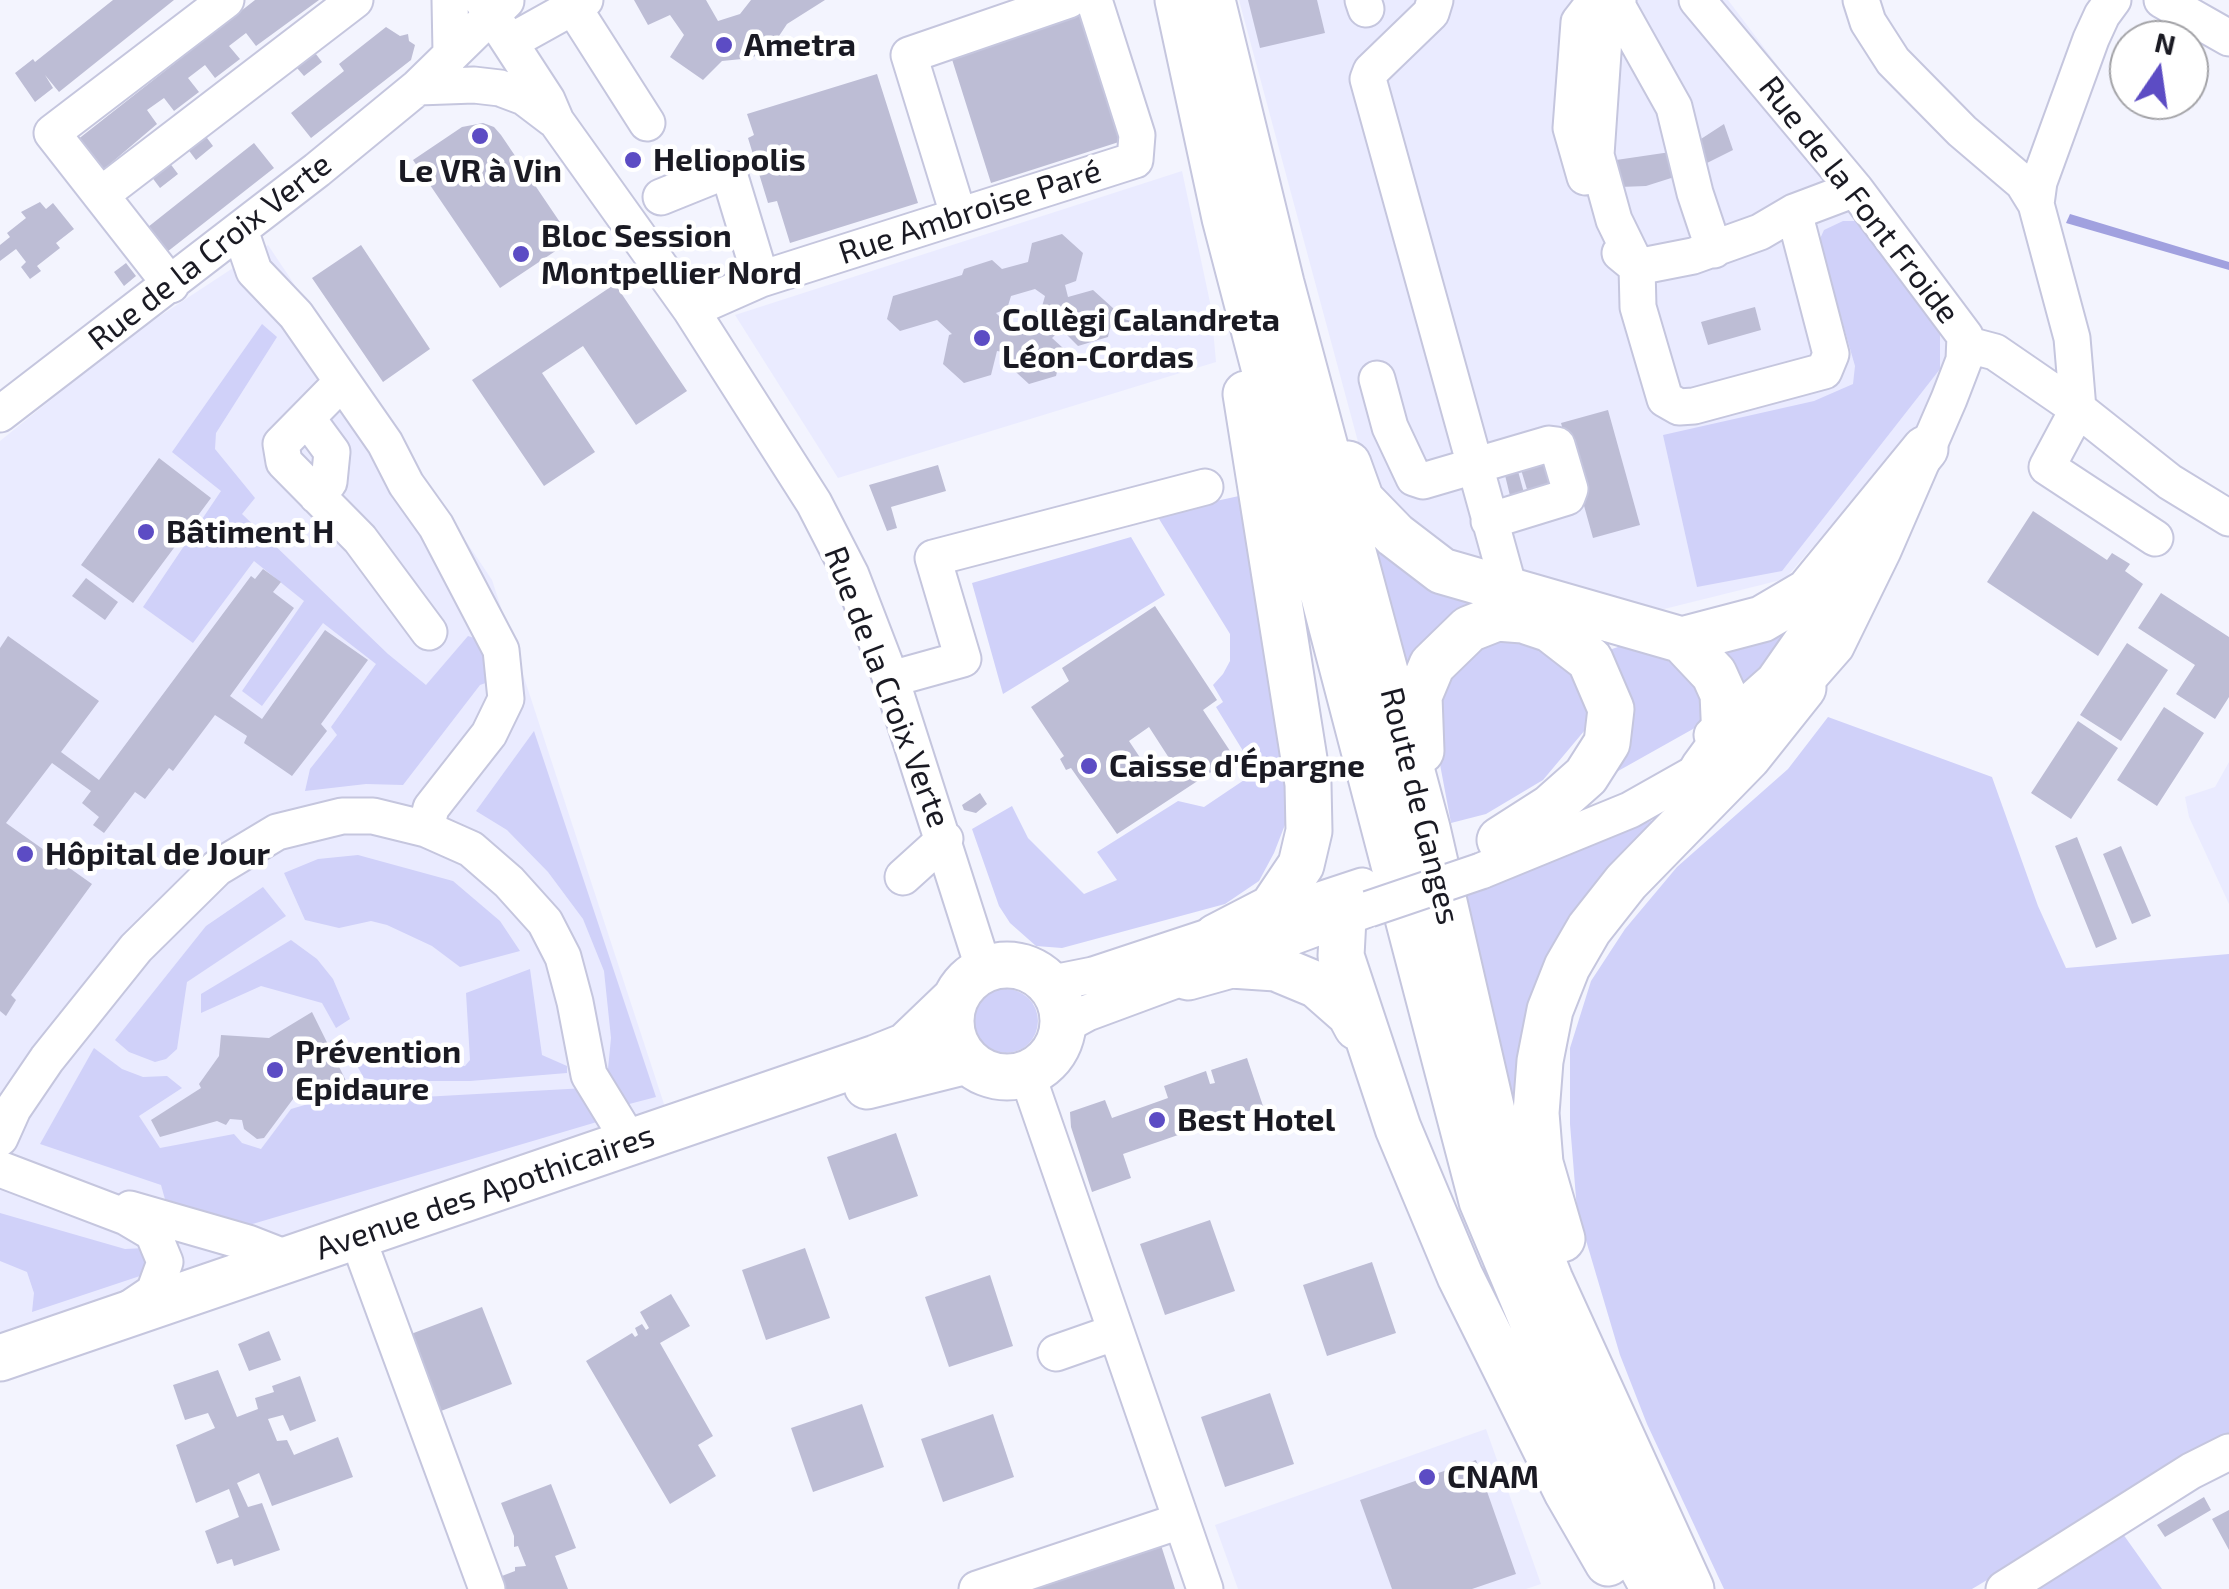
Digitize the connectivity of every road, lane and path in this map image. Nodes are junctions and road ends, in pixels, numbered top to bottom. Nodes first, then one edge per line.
1 (226, 0) edge
2 (355, 0) edge
3 (450, 0) edge
4 (1069, 0) edge
5 (1094, 0) edge
6 (1178, 0) edge
7 (1212, 0) edge
8 (1435, 0) edge
9 (1697, 0) edge
10 (1861, 0) edge
11 (2113, 0) edge
12 (2162, 0) edge
13 (1611, 2) edge
14 (579, 4) edge
15 (498, 14) edge
16 (2229, 38) edge
17 (451, 53) junction
18 (418, 86) junction
19 (556, 121) junction
20 (648, 123) dead end
21 (1854, 190) junction
22 (102, 194) junction
23 (661, 197) dead end
24 (2036, 204) junction
25 (1794, 212) junction
26 (958, 214) junction
27 (1225, 218) junction
28 (240, 230) junction
29 (1714, 250) junction
30 (1637, 266) junction
31 (761, 279) junction
32 (1281, 283) junction
33 (171, 285) junction
34 (690, 310) junction
35 (1966, 344) junction
36 (1376, 379) dead end
37 (342, 382) junction
38 (2078, 409) junction
39 (0, 414) edge
40 (1925, 448) junction
41 (1473, 468) junction
42 (1205, 488) dead end
43 (2229, 518) edge
44 (1490, 521) junction
45 (2155, 538) dead end
46 (1510, 592) junction
47 (429, 632) dead end
48 (1682, 640) junction
49 (891, 679) junction
50 (1803, 688) junction
51 (1726, 725) junction
52 (1702, 769) junction
53 (1427, 828) junction
54 (426, 829) junction
55 (945, 840) junction
56 (1482, 855) junction
57 (903, 877) dead end
58 (1360, 902) junction
59 (1216, 937) junction
60 (1188, 977) junction
61 (1048, 984) junction
62 (969, 985) junction
63 (1063, 1026) junction
64 (1372, 1053) junction
65 (967, 1061) junction
66 (1027, 1074) junction
67 (0, 1138) edge
68 (630, 1142) junction
69 (0, 1169) edge
70 (85, 1200) junction
71 (366, 1258) junction
72 (288, 1259) junction
73 (117, 1318) junction
74 (1116, 1332) junction
75 (1056, 1352) dead end
76 (0, 1358) edge
77 (0, 1385) edge
78 (1606, 1400) junction
79 (2229, 1452) edge
80 (1180, 1520) junction
81 (487, 1589) edge
82 (977, 1589) edge
83 (1204, 1589) edge
84 (1623, 1589) edge
85 (1654, 1589) edge
86 (1691, 1589) edge
87 (2004, 1589) edge

1 - 22 street
2 - 22 street
3 - 17 street
4 - 26 street
5 - 26 street, Rue Ambroise Paré
6 - 27 main road, Route de Ganges
7 - 32 main road, Route de Ganges
8 - 41 street
9 - 21 street, Rue de la Font Froide
10 - 24 street
11 - 24 street
12 - 16 street
13 - 29 street
13 - 30 street
14 - 15 street
14 - 20 street
15 - 17 street, Rue de la Croix Verte
15 - 19 street, Rue de la Croix Verte
17 - 18 street, Rue de la Croix Verte
18 - 19 street, Rue de la Croix Verte
18 - 28 street, Rue de la Croix Verte
19 - 34 street, Rue de la Croix Verte
21 - 25 street
21 - 35 street, Rue de la Font Froide
22 - 33 street
23 - 31 street
24 - 38 street
25 - 29 street
25 - 30 street
26 - 31 street, Rue Ambroise Paré
27 - 59 main road
27 - 85 main road, Route de Ganges
28 - 33 street, Rue de la Croix Verte
28 - 37 street
29 - 30 street
31 - 34 street, Rue Ambroise Paré
32 - 46 main road
32 - 53 main road, Route de Ganges
33 - 39 street, Rue de la Croix Verte
34 - 49 street, Rue de la Croix Verte
35 - 38 street, Rue de la Font Froide
35 - 40 street
36 - 41 street
37 - 47 street
37 - 54 street
38 - 43 street, Rue de la Font Froide
38 - 45 street
40 - 48 main road
40 - 50 street
40 - 51 street
41 - 44 street
41 - 44 street
42 - 49 street
44 - 46 street
46 - 48 main road
48 - 51 main road
49 - 55 street, Rue de la Croix Verte
50 - 52 street
50 - 78 main road
51 - 52 main road
51 - 56 street
52 - 56 street
53 - 56 main road
53 - 78 main road, Route de Ganges
54 - 67 street
54 - 68 street
55 - 57 street
55 - 62 street, Rue de la Croix Verte
56 - 58 street, bridge
58 - 59 street
58 - 60 street
58 - 64 main road
59 - 61 street
60 - 63 street
60 - 64 main road
61 - 62 main road
61 - 63 main road
62 - 65 main road
62 - 68 main road, Avenue des Apothicaires
63 - 66 main road
64 - 84 main road
65 - 66 main road, Avenue des Apothicaires
65 - 71 main road, Avenue des Apothicaires
66 - 74 street
68 - 72 main road, Avenue des Apothicaires
69 - 70 street
70 - 72 street
70 - 73 street
71 - 77 main road, Avenue des Apothicaires
71 - 81 street
72 - 73 main road, Avenue des Apothicaires
73 - 76 main road, Avenue des Apothicaires
74 - 75 street
74 - 80 street
78 - 86 main road, Route de Ganges
79 - 87 street
80 - 82 street
80 - 83 street

